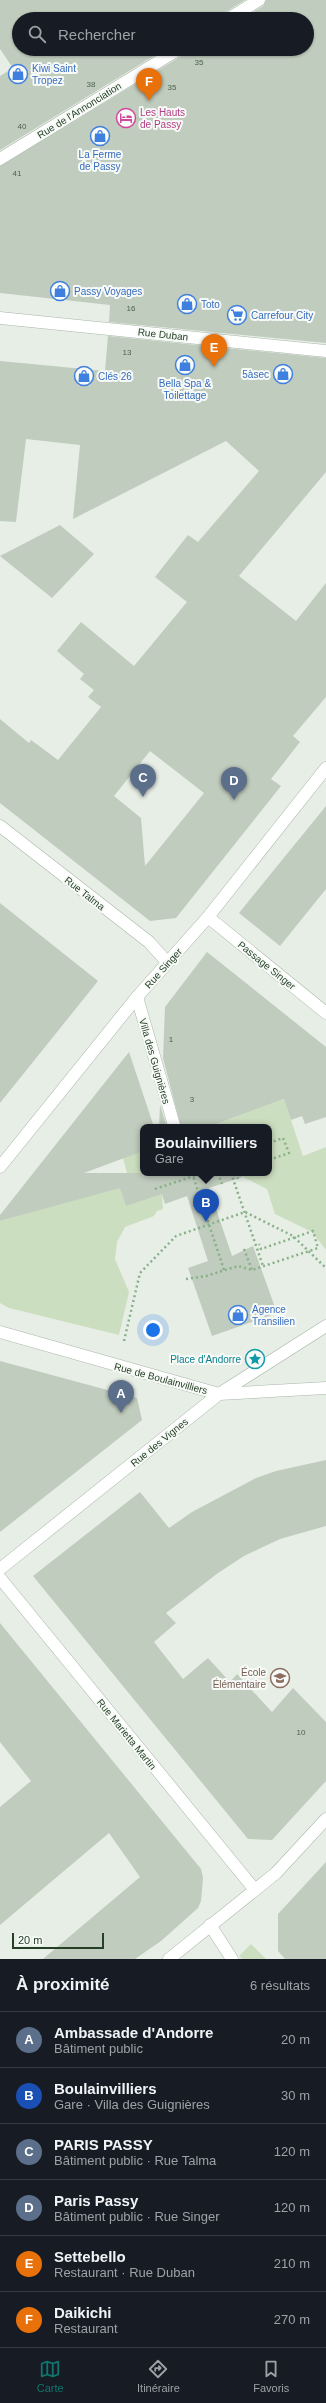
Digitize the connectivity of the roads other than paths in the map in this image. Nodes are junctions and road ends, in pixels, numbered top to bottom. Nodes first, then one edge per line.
1 (259, 0) edge
2 (239, 12) edge
3 (168, 56) edge
4 (0, 159) edge
5 (0, 318) edge
6 (326, 351) edge
7 (326, 768) edge
8 (0, 826) edge
9 (208, 917) junction
10 (167, 962) junction
11 (137, 997) junction
12 (326, 1013) edge
13 (174, 1124) dead end
14 (0, 1168) edge
15 (326, 1326) edge
16 (0, 1332) edge
17 (326, 1388) edge
18 (219, 1394) junction
19 (0, 1569) edge
20 (0, 1578) edge
21 (326, 1819) edge
22 (254, 1890) junction
23 (210, 1925) junction
24 (170, 1959) edge
25 (232, 1959) edge

1 - 2 street
3 - 4 street, Rue de l'Annonciation
5 - 6 street, Rue Duban
7 - 9 street, Rue Singer
8 - 10 street, Rue Talma
9 - 10 street, Rue Singer
9 - 12 street, Passage Singer
10 - 11 street, Rue Singer
11 - 13 street, Villa des Guignières
11 - 14 street, Rue Singer
15 - 18 street, Rue des Vignes
16 - 18 street, Rue de Boulainvilliers
17 - 18 street, Rue de Boulainvilliers
18 - 19 street, Rue des Vignes
20 - 22 street, Rue Marietta Martin
21 - 22 street
22 - 23 street
23 - 24 street
23 - 25 street

